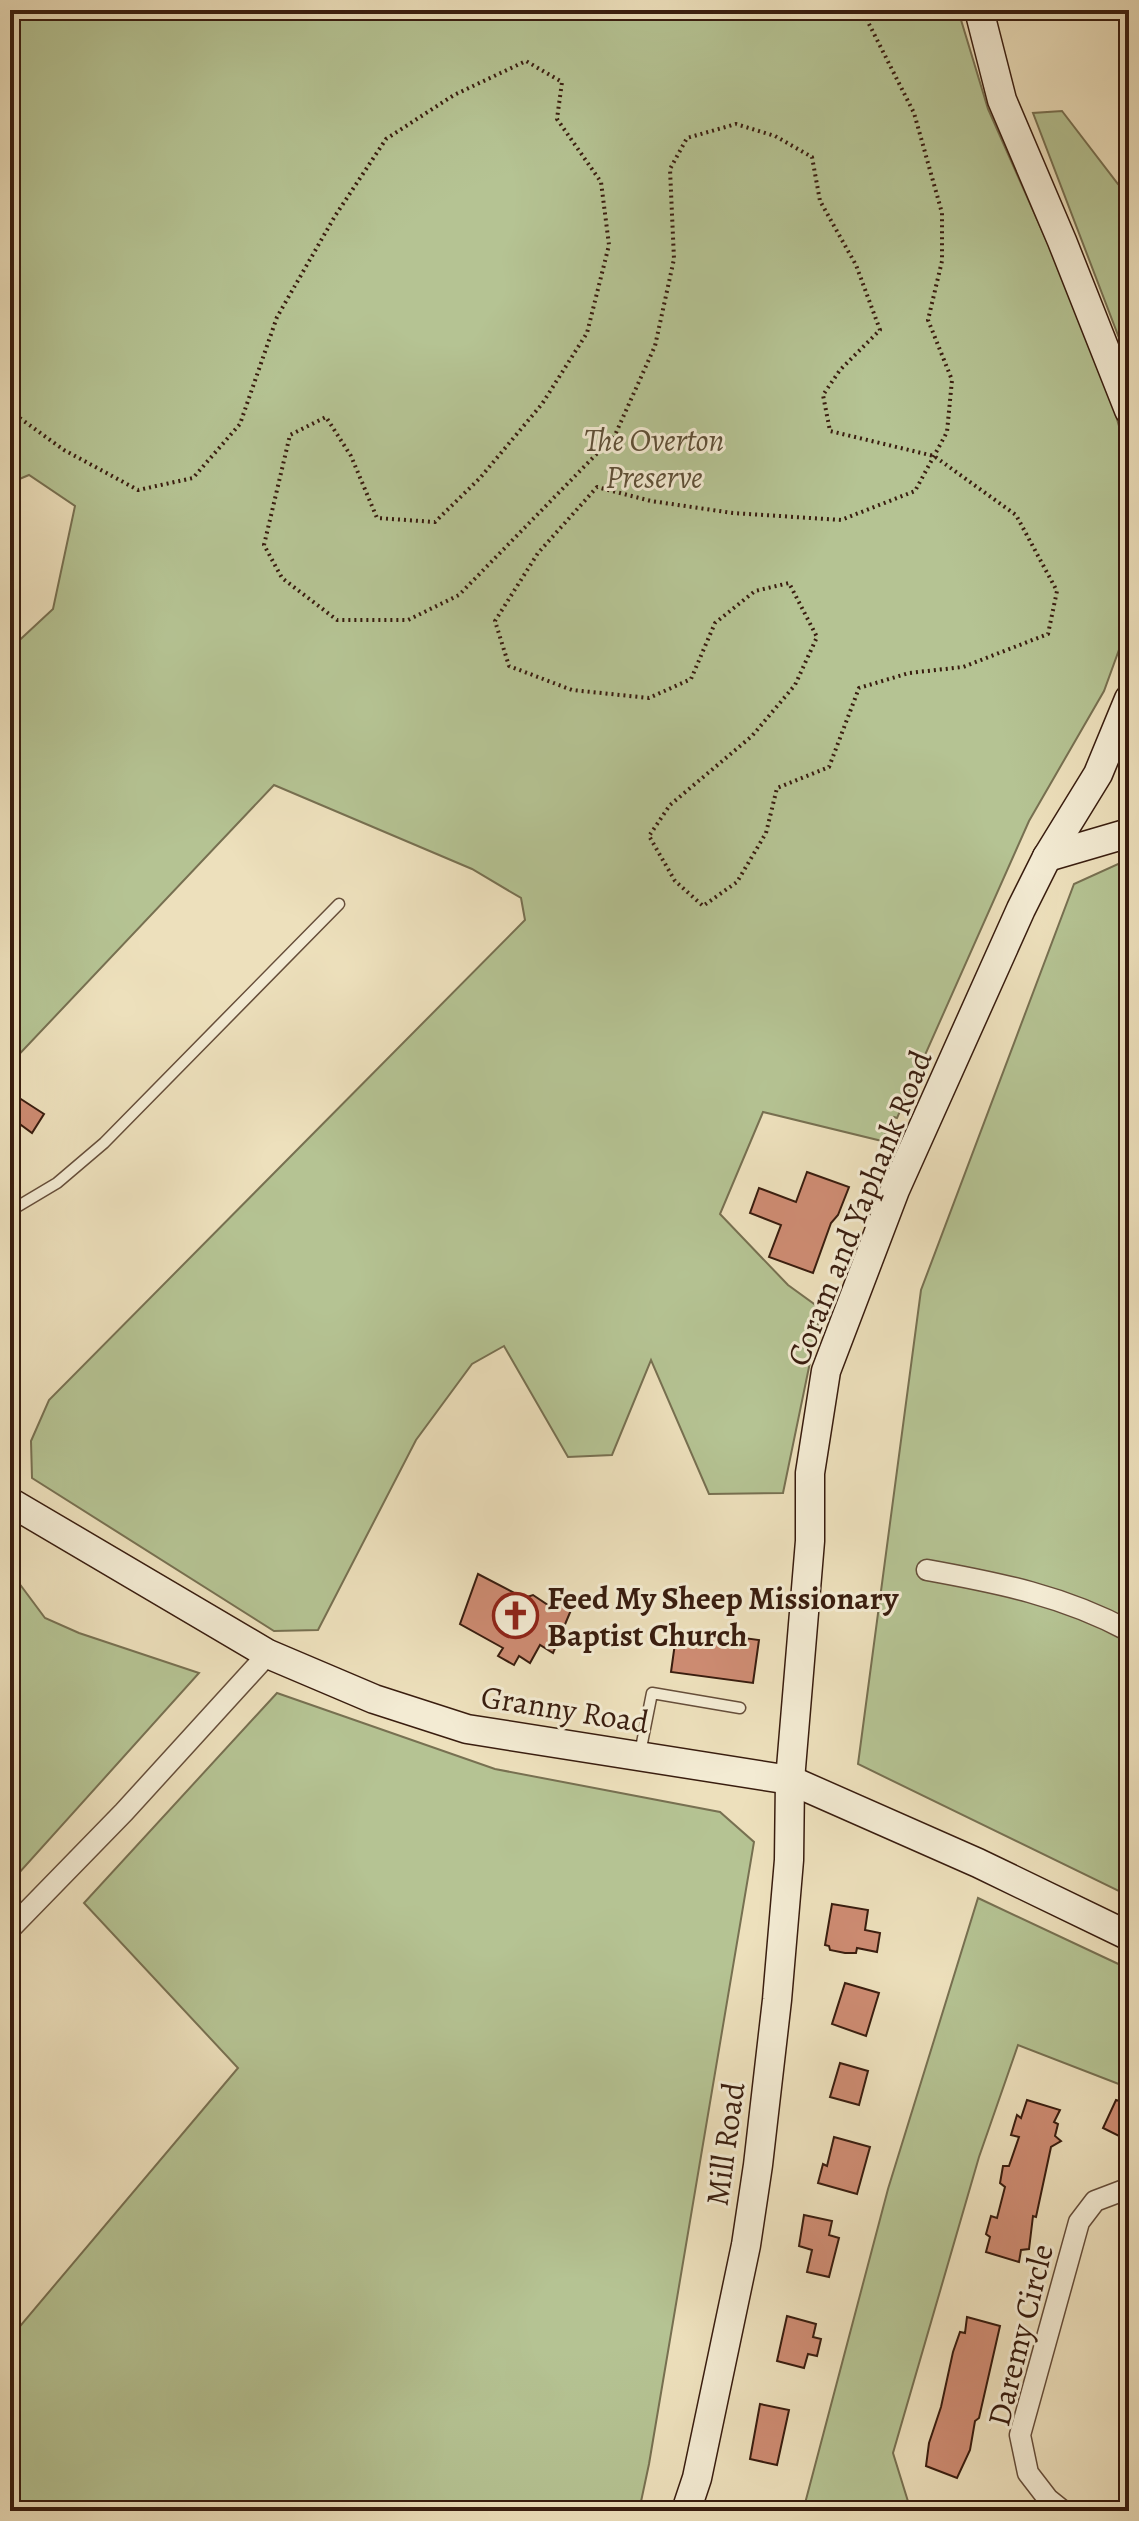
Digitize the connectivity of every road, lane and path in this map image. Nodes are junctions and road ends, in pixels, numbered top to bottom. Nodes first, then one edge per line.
1 (859, 10) edge
2 (979, 10) edge
3 (1129, 410) edge
4 (10, 411) edge
5 (934, 456) junction
6 (1129, 699) edge
7 (1129, 833) edge
8 (1047, 857) junction
9 (339, 904) dead end
10 (10, 1211) edge
11 (10, 1502) edge
12 (927, 1570) dead end
13 (1129, 1631) edge
14 (268, 1654) junction
15 (740, 1708) dead end
16 (640, 1755) junction
17 (790, 1780) junction
18 (10, 1929) edge
19 (1129, 1936) edge
20 (1129, 2191) edge
21 (686, 2511) edge
22 (1063, 2511) edge

1 - 5 path
2 - 3 main road
4 - 5 path
5 - 5 path
6 - 8 main road, Coram and Yaphank Road
7 - 8 main road
8 - 17 main road, Coram and Yaphank Road
9 - 10 lane
11 - 14 main road, Granny Road
12 - 13 street
14 - 16 main road, Granny Road
14 - 18 street
15 - 16 lane
16 - 17 main road, Granny Road
17 - 19 main road, Granny Road
17 - 21 main road, Mill Road
20 - 22 street, Daremy Circle

